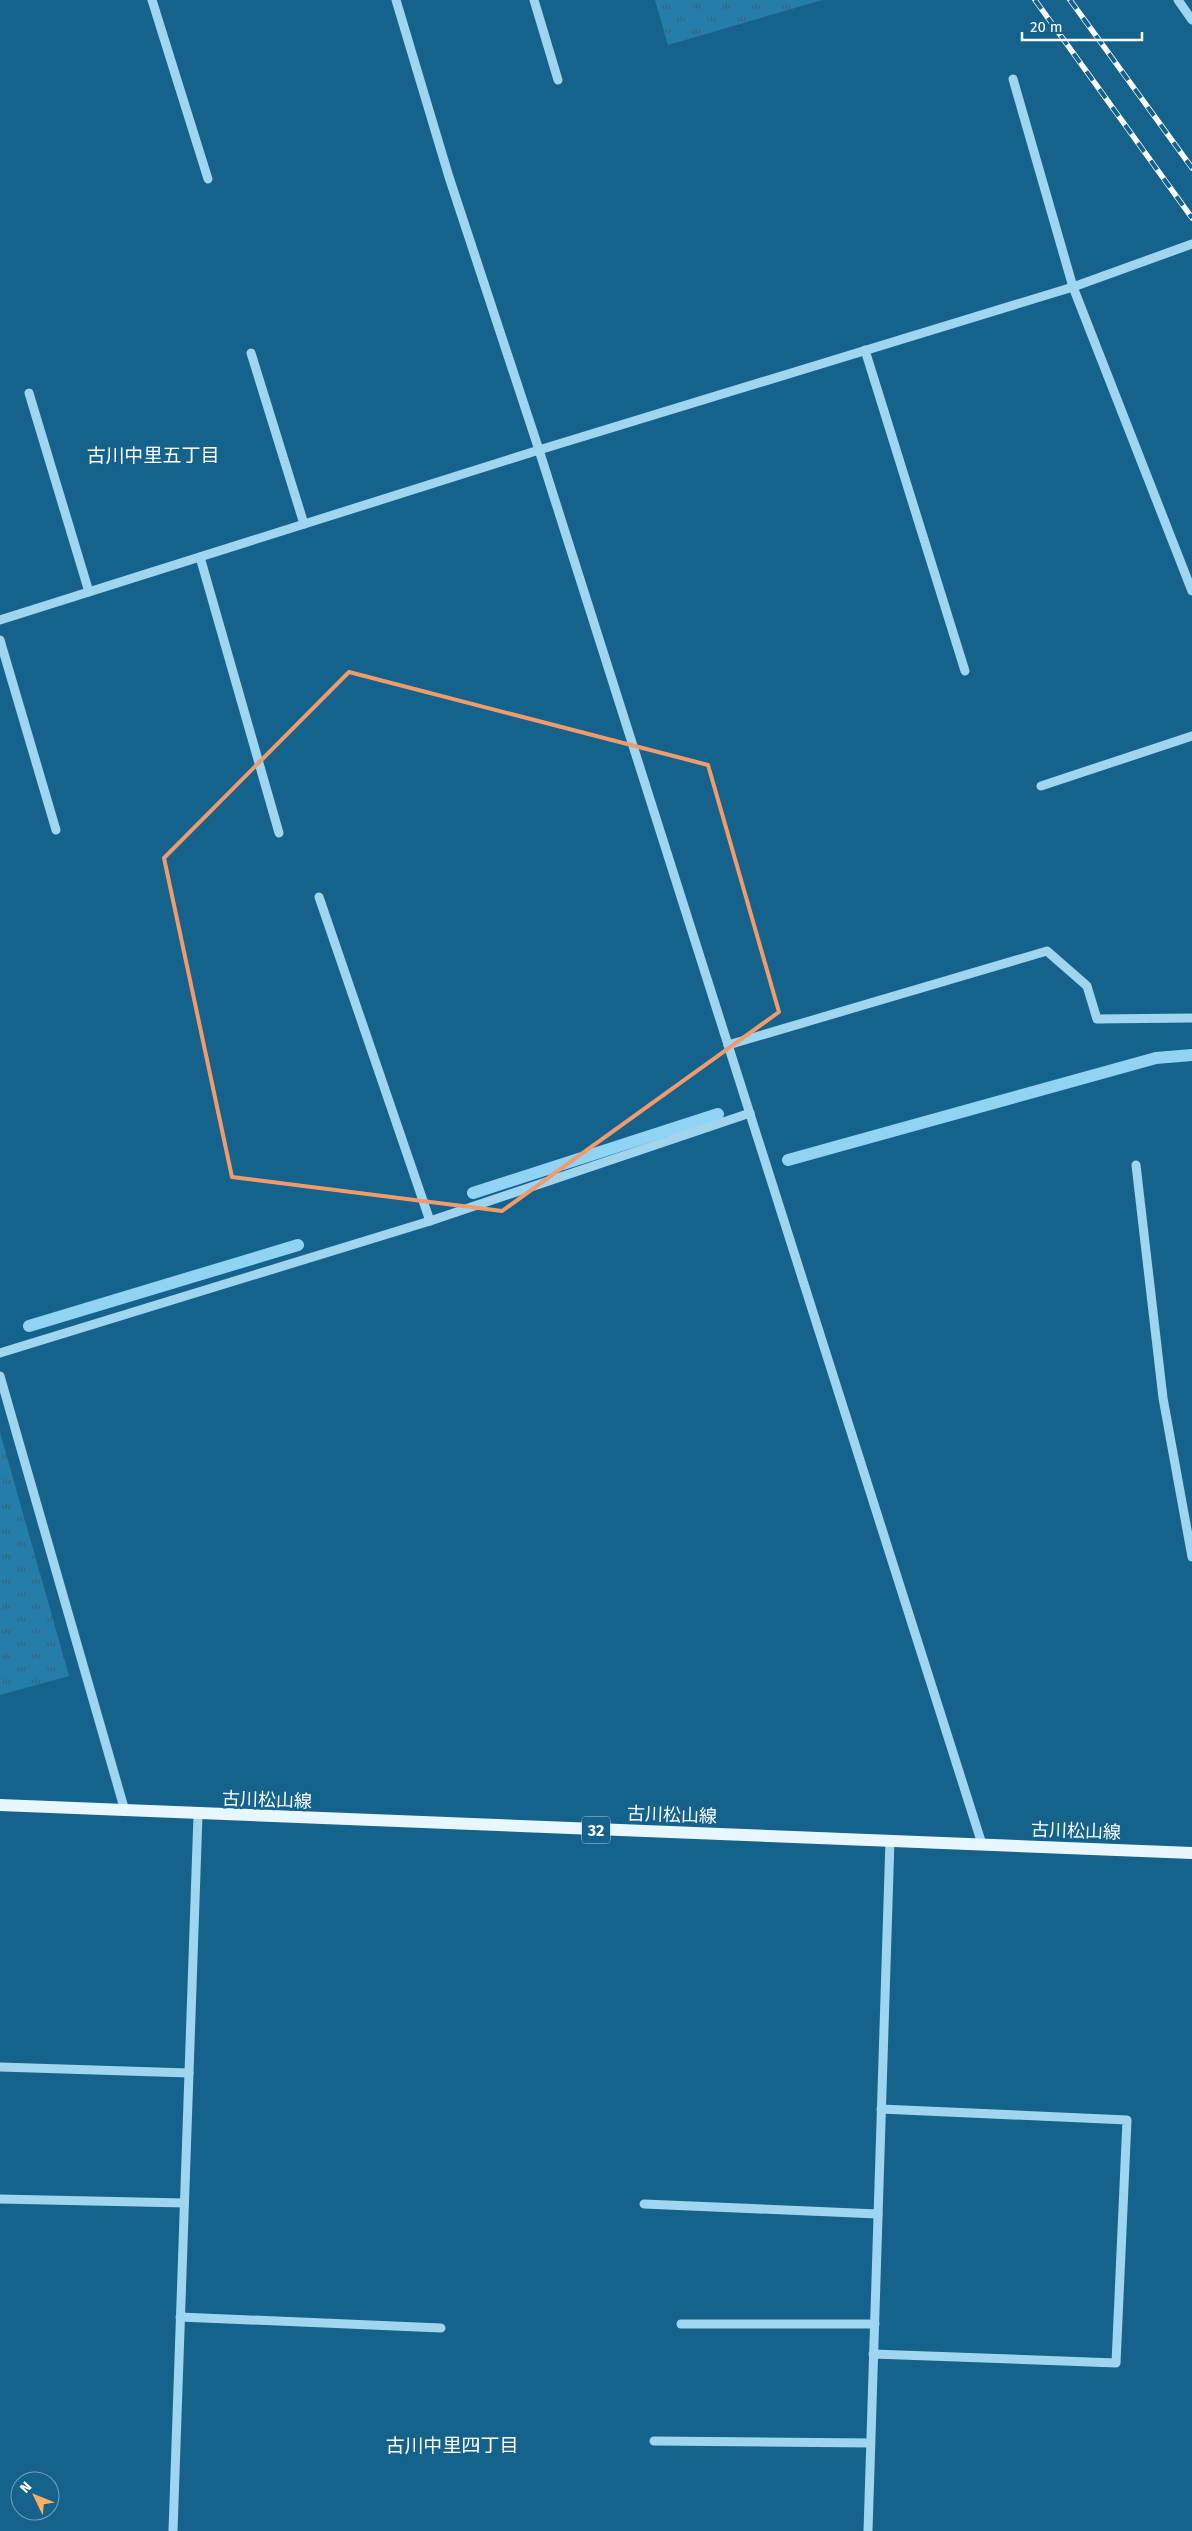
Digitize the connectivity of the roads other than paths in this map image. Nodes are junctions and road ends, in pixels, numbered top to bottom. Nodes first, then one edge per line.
1 (152, 0) edge
2 (396, 0) edge
3 (534, 0) edge
4 (1178, 0) edge
5 (1192, 20) edge
6 (1013, 79) dead end
7 (558, 80) dead end
8 (208, 180) dead end
9 (1192, 244) edge
10 (1073, 287) junction
11 (865, 350) junction
12 (251, 353) dead end
13 (29, 393) dead end
14 (539, 450) junction
15 (304, 524) junction
16 (200, 557) junction
17 (1192, 591) edge
18 (89, 592) junction
19 (0, 620) edge
20 (0, 640) edge
21 (965, 671) dead end
22 (1192, 736) edge
23 (1041, 786) dead end
24 (56, 830) dead end
25 (279, 833) dead end
26 (319, 897) dead end
27 (1192, 1018) edge
28 (728, 1045) junction
29 (750, 1113) junction
30 (1136, 1165) dead end
31 (430, 1221) junction
32 (0, 1353) edge
33 (0, 1376) edge
34 (1192, 1557) edge
35 (0, 1805) edge
36 (125, 1811) junction
37 (198, 1815) junction
38 (890, 1840) junction
39 (982, 1844) junction
40 (1192, 1853) edge
41 (0, 2067) edge
42 (189, 2073) junction
43 (881, 2109) junction
44 (0, 2199) edge
45 (184, 2203) junction
46 (644, 2204) dead end
47 (878, 2214) junction
48 (180, 2317) junction
49 (681, 2324) dead end
50 (874, 2324) junction
51 (440, 2328) dead end
52 (873, 2354) junction
53 (654, 2441) dead end
54 (870, 2443) junction
55 (173, 2531) edge
56 (868, 2531) edge

1 - 8 street
2 - 14 street
3 - 7 street
4 - 5 street
6 - 10 street
9 - 10 street
10 - 11 street
10 - 17 street
11 - 14 street
11 - 21 street
12 - 15 street
13 - 18 street
14 - 15 street
14 - 28 street
15 - 16 street
16 - 18 street
16 - 25 street
18 - 19 street
20 - 24 street
22 - 23 street
26 - 31 street
27 - 28 street
28 - 29 street
29 - 31 street
29 - 39 street
30 - 34 street
31 - 32 street
33 - 36 street
35 - 36 main road, 古川松山線 / 32
36 - 37 main road, 古川松山線 / 32
37 - 38 main road, 古川松山線 / 32
37 - 42 street
38 - 39 main road, 古川松山線 / 32
38 - 43 street
39 - 40 main road, 古川松山線 / 32
41 - 42 street
42 - 45 street
43 - 47 street
43 - 52 street
44 - 45 street
45 - 48 street
46 - 47 street
47 - 50 street
48 - 51 street
48 - 55 street
49 - 50 street
50 - 52 street
52 - 54 street
53 - 54 street
54 - 56 street

